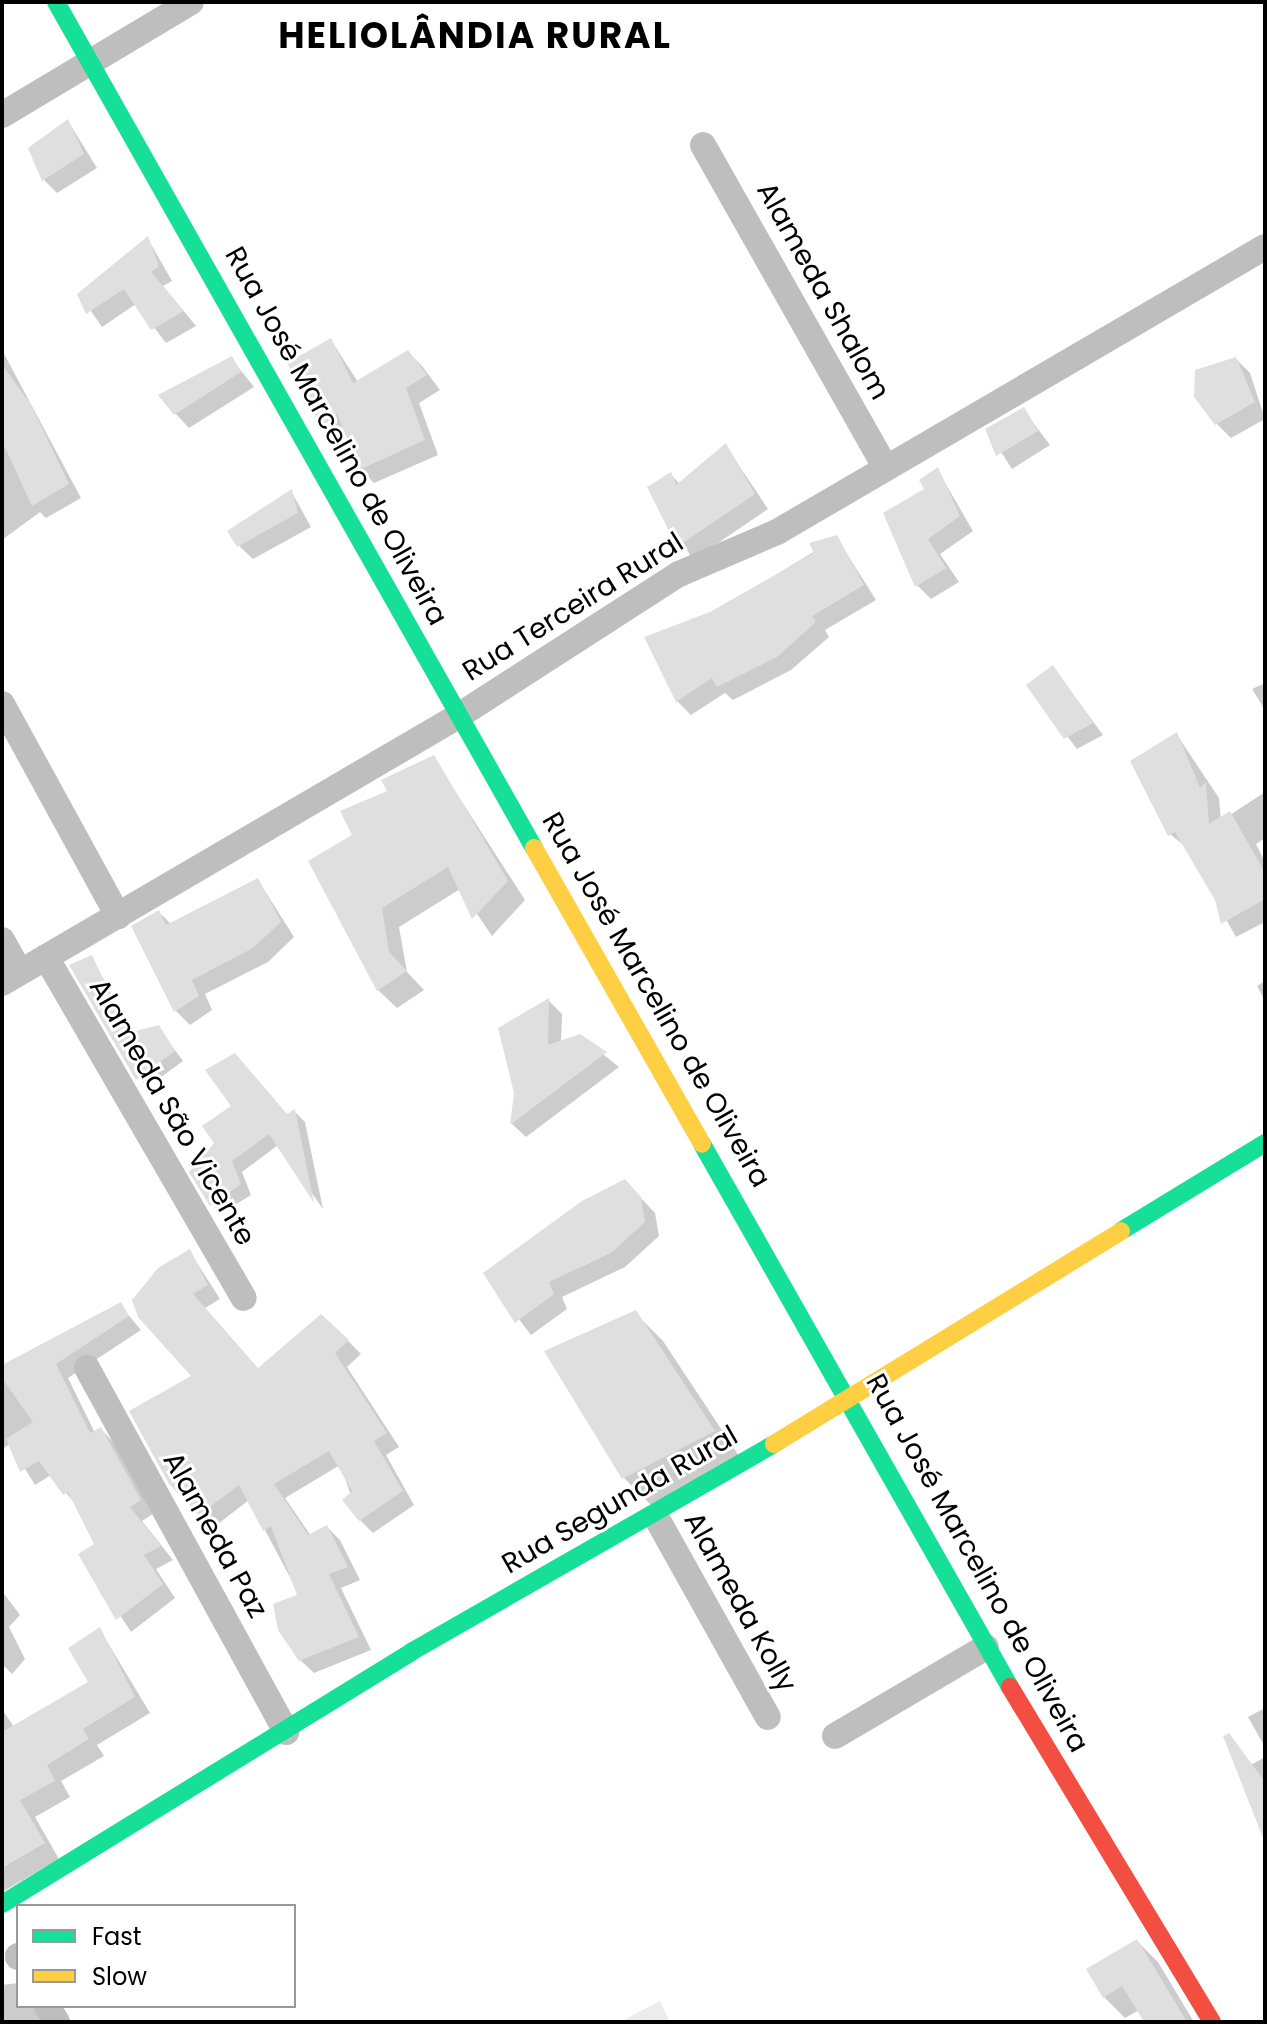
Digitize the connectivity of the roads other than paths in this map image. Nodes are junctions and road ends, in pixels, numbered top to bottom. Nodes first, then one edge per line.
1 (56, 2) edge
2 (191, 2) edge
3 (91, 63) junction
4 (2, 115) edge
5 (703, 145) dead end
6 (1265, 247) edge
7 (886, 468) junction
8 (2, 704) edge
9 (460, 715) junction
10 (118, 916) junction
11 (2, 940) edge
12 (46, 957) junction
13 (10, 977) edge
14 (1265, 1143) edge
15 (244, 1298) dead end
16 (87, 1368) dead end
17 (849, 1394) junction
18 (656, 1517) junction
19 (985, 1631) junction
20 (768, 1717) dead end
21 (286, 1732) junction
22 (835, 1736) dead end
23 (2, 1904) edge
24 (1212, 2022) edge

1 - 3 street, Rua José Marcelino de Oliveira
2 - 3 street
3 - 4 street
3 - 9 street, Rua José Marcelino de Oliveira
5 - 7 street, Alameda Shalom
6 - 7 street, Rua Terceira Rural
7 - 9 street, Rua Terceira Rural
8 - 10 street
9 - 10 street, Rua Terceira Rural
9 - 17 street, Rua José Marcelino de Oliveira
10 - 12 street, Rua Terceira Rural
11 - 13 street
12 - 13 street, Rua Terceira Rural
12 - 15 street, Alameda São Vicente
14 - 17 street, Rua Segunda Rural
16 - 21 street, Alameda Paz
17 - 18 street, Rua Segunda Rural
17 - 19 street, Rua José Marcelino de Oliveira
18 - 20 street, Alameda Kolly
18 - 21 street, Rua Segunda Rural
19 - 22 street
19 - 24 street, Rua José Marcelino de Oliveira
21 - 23 street, Rua Segunda Rural

